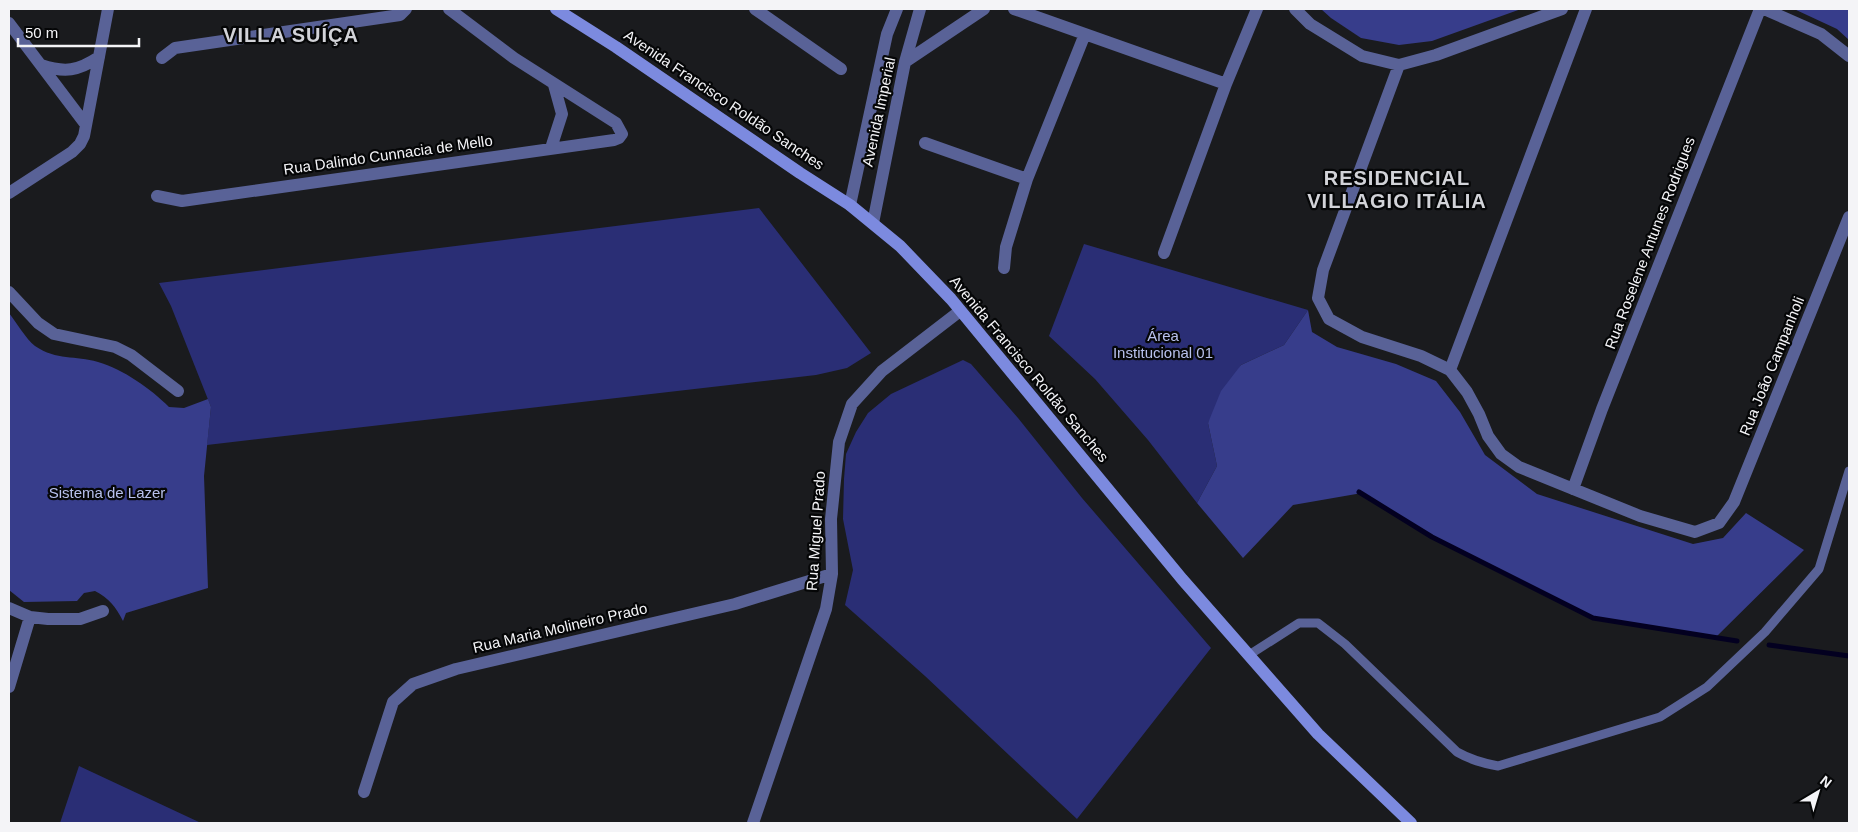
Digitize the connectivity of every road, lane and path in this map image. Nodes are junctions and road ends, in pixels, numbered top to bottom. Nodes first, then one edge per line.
1 (108, 9) edge
2 (406, 9) edge
3 (449, 9) edge
4 (556, 9) edge
5 (755, 9) edge
6 (897, 9) edge
7 (920, 9) edge
8 (984, 9) edge
9 (1014, 9) edge
10 (1257, 9) edge
11 (1269, 9) edge
12 (1295, 9) edge
13 (1562, 9) edge
14 (1586, 9) edge
15 (1760, 9) edge
16 (1764, 9) edge
17 (1252, 22) junction
18 (9, 23) edge
19 (1085, 34) junction
20 (1849, 56) edge
21 (99, 57) junction
22 (162, 58) dead end
23 (905, 62) junction
24 (40, 64) junction
25 (1399, 65) junction
26 (841, 69) dead end
27 (1226, 84) junction
28 (554, 85) junction
29 (86, 125) junction
30 (925, 143) dead end
31 (551, 148) junction
32 (1027, 179) junction
33 (9, 192) edge
34 (157, 196) dead end
35 (850, 205) junction
36 (1849, 217) edge
37 (873, 223) junction
38 (1164, 253) dead end
39 (1004, 268) dead end
40 (9, 292) edge
41 (960, 311) junction
42 (1450, 370) junction
43 (178, 391) dead end
44 (1849, 471) edge
45 (1573, 489) junction
46 (832, 574) junction
47 (9, 608) edge
48 (103, 611) dead end
49 (30, 617) junction
50 (1249, 655) junction
51 (9, 687) edge
52 (364, 792) dead end
53 (753, 823) edge
54 (1411, 823) edge

1 - 21 street
2 - 22 street
3 - 28 street
4 - 35 street, Avenida Francisco Roldão Sanches
5 - 26 street
6 - 35 street, Avenida Imperial
7 - 23 street, Avenida Imperial
8 - 23 street
9 - 19 street
10 - 17 street
11 - 17 street
12 - 25 street
13 - 25 street
14 - 42 street
15 - 45 street, Rua Roselene Antunes Rodrigues
16 - 20 street
17 - 27 street
18 - 24 street
19 - 27 street
19 - 32 street
21 - 24 street
21 - 29 street
23 - 37 street, Avenida Imperial
24 - 29 street
25 - 42 street
27 - 38 street
28 - 31 street
28 - 31 street, Rua Dalindo Cunnacia de Mello
29 - 33 street
30 - 32 street
31 - 34 street, Rua Dalindo Cunnacia de Mello
32 - 39 street
35 - 37 street, Avenida Francisco Roldão Sanches
36 - 45 street, Rua João Campanholi
37 - 41 street, Avenida Francisco Roldão Sanches
40 - 43 street
41 - 46 street, Rua Miguel Prado
41 - 50 street, Avenida Francisco Roldão Sanches
42 - 45 street
44 - 50 lane
46 - 52 street, Rua Maria Molineiro Prado
46 - 53 street, Rua Miguel Prado
47 - 49 street
48 - 49 street
49 - 51 street
50 - 54 street, Avenida Francisco Roldão Sanches

